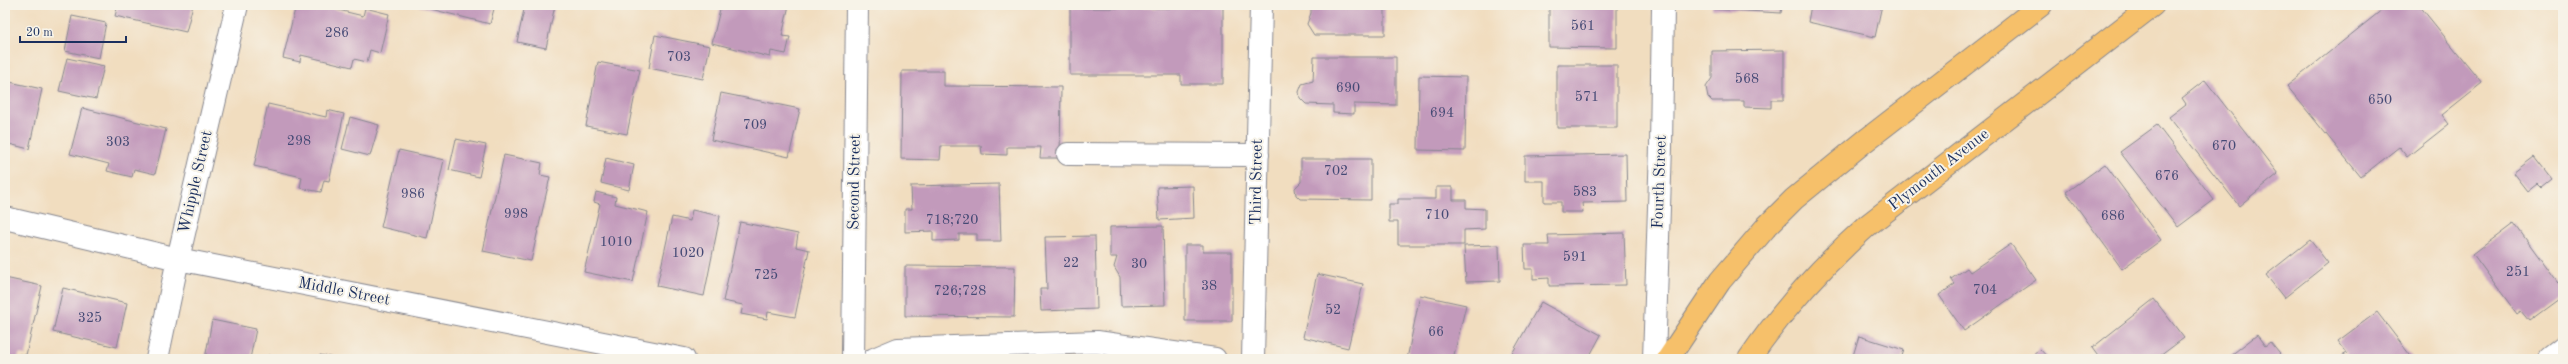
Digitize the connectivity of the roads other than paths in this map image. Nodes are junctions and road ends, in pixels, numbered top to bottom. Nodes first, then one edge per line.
1 (237, 5) edge
2 (857, 5) edge
3 (1260, 5) edge
4 (1663, 5) edge
5 (2041, 5) edge
6 (2153, 5) edge
7 (1068, 154) dead end
8 (1258, 156) junction
9 (5, 218) edge
10 (178, 259) junction
11 (2563, 349) edge
12 (157, 359) edge
13 (684, 359) edge
14 (853, 359) edge
15 (874, 359) edge
16 (1215, 359) edge
17 (1253, 359) edge
18 (1654, 359) edge
19 (1668, 359) edge
20 (1749, 359) edge
21 (2550, 359) edge

1 - 10 street, Whipple Street
2 - 14 street, Second Street
3 - 8 street, Third Street
4 - 18 street, Fourth Street
5 - 19 main road
6 - 20 main road, Plymouth Avenue
7 - 8 street
8 - 17 street, Third Street
9 - 10 street, Middle Street
10 - 12 street, Whipple Street
10 - 13 street, Middle Street
11 - 21 street
15 - 16 street

